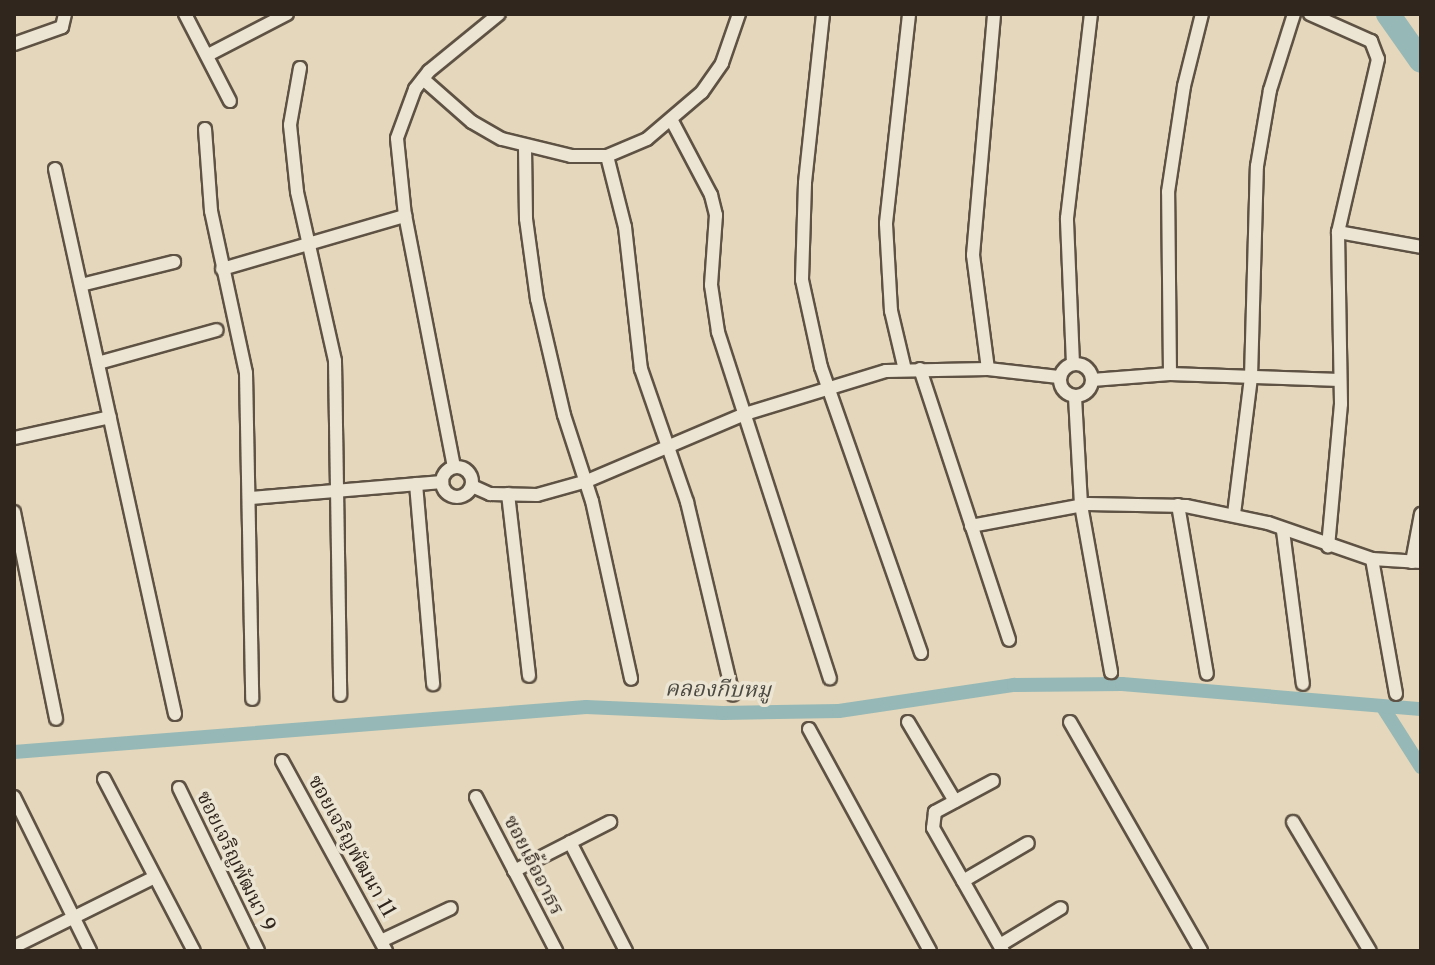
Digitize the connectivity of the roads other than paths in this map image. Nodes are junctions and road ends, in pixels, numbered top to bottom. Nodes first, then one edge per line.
1 (65, 14) edge
2 (185, 14) edge
3 (287, 14) edge
4 (499, 14) edge
5 (739, 14) edge
6 (823, 14) edge
7 (909, 14) edge
8 (994, 14) edge
9 (1091, 14) edge
10 (1202, 14) edge
11 (1294, 14) edge
12 (1310, 14) edge
13 (1336, 18) edge
14 (14, 44) edge
15 (208, 55) junction
16 (300, 68) dead end
17 (423, 79) junction
18 (230, 101) dead end
19 (672, 121) junction
20 (205, 129) dead end
21 (525, 147) junction
22 (607, 156) junction
23 (55, 169) dead end
24 (405, 216) junction
25 (1338, 232) junction
26 (308, 243) junction
27 (1421, 247) edge
28 (174, 262) dead end
29 (222, 269) junction
30 (81, 285) junction
31 (217, 330) dead end
32 (98, 363) junction
33 (1073, 364) junction
34 (920, 369) junction
35 (988, 369) junction
36 (905, 370) junction
37 (1170, 374) junction
38 (1059, 377) junction
39 (1251, 377) junction
40 (1092, 380) junction
41 (1340, 380) junction
42 (828, 386) junction
43 (1075, 397) junction
44 (745, 414) junction
45 (110, 417) junction
46 (14, 438) edge
47 (669, 446) junction
48 (454, 467) junction
49 (587, 481) junction
50 (442, 482) junction
51 (416, 484) junction
52 (472, 486) junction
53 (333, 491) junction
54 (508, 494) junction
55 (251, 498) junction
56 (1081, 505) junction
57 (1178, 505) junction
58 (14, 512) edge
59 (1234, 514) junction
60 (1421, 514) edge
61 (971, 526) junction
62 (1283, 531) junction
63 (1328, 546) junction
64 (1372, 559) junction
65 (1416, 562) edge
66 (1009, 640) dead end
67 (921, 653) dead end
68 (1111, 672) dead end
69 (1207, 674) dead end
70 (529, 676) dead end
71 (830, 678) dead end
72 (631, 679) dead end
73 (433, 684) dead end
74 (1303, 684) dead end
75 (1396, 694) dead end
76 (340, 695) dead end
77 (733, 695) dead end
78 (252, 699) dead end
79 (175, 714) dead end
80 (56, 719) dead end
81 (908, 722) dead end
82 (1070, 722) dead end
83 (809, 729) dead end
84 (282, 761) dead end
85 (104, 779) dead end
86 (993, 781) dead end
87 (179, 788) dead end
88 (14, 797) edge
89 (476, 797) dead end
90 (955, 801) junction
91 (610, 822) dead end
92 (1293, 822) dead end
93 (570, 842) junction
94 (1028, 843) dead end
95 (514, 871) junction
96 (155, 877) junction
97 (963, 881) junction
98 (451, 908) dead end
99 (1061, 908) dead end
100 (73, 918) junction
101 (384, 946) edge
102 (14, 947) edge
103 (1002, 948) edge
104 (90, 951) edge
105 (194, 951) edge
106 (258, 951) edge
107 (556, 951) edge
108 (626, 951) edge
109 (930, 951) edge
110 (1201, 951) edge
111 (1370, 951) edge

1 - 14 street
2 - 15 street
3 - 15 street
4 - 17 street
5 - 19 street
6 - 42 street
7 - 36 street
8 - 35 street
9 - 33 street
10 - 37 street
11 - 39 street
12 - 13 street
13 - 25 street
15 - 18 street
16 - 26 street
17 - 21 street
17 - 24 street
19 - 22 street
19 - 44 street
20 - 29 street
21 - 22 street
21 - 49 street
22 - 47 street
23 - 30 street
24 - 26 street
24 - 48 street
25 - 27 street
25 - 41 street
26 - 29 street
26 - 53 street
28 - 30 street
29 - 55 street
30 - 32 street
31 - 32 street
32 - 45 street
33 - 38 street
33 - 40 street
34 - 35 street
34 - 36 street
34 - 61 street
35 - 38 street
36 - 42 street
37 - 39 street
37 - 40 street
38 - 43 street
39 - 41 street
39 - 59 street
40 - 43 street
41 - 63 street
42 - 44 street
42 - 67 street
43 - 56 street
44 - 47 street
44 - 71 street
45 - 46 street
45 - 79 street
47 - 49 street
47 - 77 street
48 - 50 street
48 - 52 street
49 - 54 street
49 - 72 street
50 - 51 street
50 - 52 street
51 - 53 street
51 - 73 street
52 - 54 street
53 - 55 street
53 - 76 street
54 - 70 street
55 - 78 street
56 - 57 street
56 - 61 street
56 - 68 street
57 - 59 street
57 - 69 street
58 - 80 street
59 - 62 street
60 - 65 street
61 - 66 street
62 - 63 street
62 - 74 street
63 - 64 street
64 - 65 street
64 - 75 street
81 - 90 street
82 - 110 street
83 - 109 street
84 - 101 street, ซอยเจริญพัฒนา 11
85 - 96 street
86 - 90 street
87 - 106 street, ซอยเจริญพัฒนา 9
88 - 100 street
89 - 95 street, ซอยเอิ้ออาธร
90 - 97 street
91 - 93 street
92 - 111 street
93 - 95 street
93 - 108 street
94 - 97 street
95 - 107 street, ซอยเอิ้ออาธร
96 - 100 street
96 - 105 street
97 - 103 street
98 - 101 street
99 - 103 street
100 - 102 street
100 - 104 street

